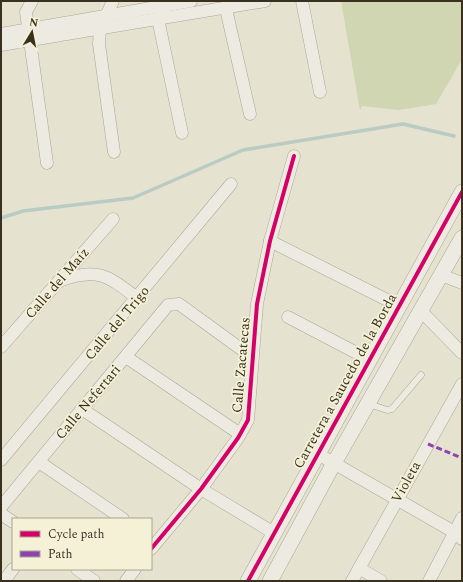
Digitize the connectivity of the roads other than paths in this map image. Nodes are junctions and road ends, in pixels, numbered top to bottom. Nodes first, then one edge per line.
1 (32, 1) edge
2 (113, 1) edge
3 (191, 1) edge
4 (209, 1) edge
5 (265, 1) edge
6 (302, 1) edge
7 (164, 6) junction
8 (224, 6) edge
9 (105, 17) junction
10 (158, 19) junction
11 (100, 29) junction
12 (1, 34) edge
13 (29, 35) junction
14 (1, 45) edge
15 (320, 92) dead end
16 (250, 114) dead end
17 (182, 132) dead end
18 (114, 152) dead end
19 (294, 156) dead end
20 (47, 163) dead end
21 (231, 184) dead end
22 (462, 192) edge
23 (113, 219) dead end
24 (462, 238) edge
25 (270, 241) junction
26 (441, 275) junction
27 (58, 282) junction
28 (462, 283) edge
29 (137, 298) junction
30 (399, 306) junction
31 (420, 310) junction
32 (288, 317) dead end
33 (1, 347) edge
34 (462, 353) edge
35 (126, 357) junction
36 (252, 357) junction
37 (370, 360) junction
38 (421, 375) dead end
39 (462, 384) edge
40 (369, 404) junction
41 (82, 409) junction
42 (240, 434) junction
43 (318, 454) junction
44 (1, 460) edge
45 (39, 462) junction
46 (334, 463) junction
47 (201, 489) junction
48 (397, 498) junction
49 (1, 507) edge
50 (1, 514) edge
51 (122, 518) edge
52 (462, 518) edge
53 (12, 521) edge
54 (274, 533) junction
55 (458, 535) edge
56 (153, 543) edge
57 (359, 568) junction
58 (12, 570) edge
59 (78, 570) edge
60 (134, 570) edge
61 (4, 581) edge
62 (94, 581) edge
63 (126, 581) edge
64 (248, 581) edge
65 (270, 581) edge
66 (352, 581) edge
67 (382, 581) edge
68 (429, 581) edge

1 - 13 street
2 - 9 street
3 - 7 street
4 - 8 street
5 - 8 street
6 - 15 street
7 - 9 street
7 - 10 street
8 - 10 street
8 - 16 street
9 - 11 street
9 - 13 street
10 - 11 street
10 - 17 street
11 - 13 street
11 - 18 street
12 - 13 street
13 - 14 street
13 - 20 street
19 - 25 street, Calle Zacatecas
21 - 29 street, Calle del Trigo
22 - 30 street, Carretera a Saucedo de la Borda
23 - 27 street, Calle del Maíz
24 - 26 street
25 - 30 street
25 - 36 street, Calle Zacatecas
26 - 28 street
26 - 31 street
27 - 29 street
27 - 33 street, Calle del Maíz
29 - 44 street, Calle del Trigo
30 - 37 street, Carretera a Saucedo de la Borda
31 - 34 street
31 - 40 street
32 - 37 street
35 - 36 street, Calle Nefertari
35 - 41 street, Calle Nefertari
35 - 42 street
36 - 42 street, Calle Zacatecas
37 - 43 street, Carretera a Saucedo de la Borda
38 - 40 lane
39 - 48 street, Violeta
40 - 46 street
41 - 45 street, Calle Nefertari
41 - 47 street
42 - 47 street, Calle Zacatecas
43 - 46 street
43 - 54 street, Carretera a Saucedo de la Borda
45 - 49 street, Calle Nefertari
45 - 51 street
46 - 48 street
46 - 65 street
47 - 54 street
47 - 56 street, Calle Zacatecas
48 - 55 street
48 - 57 street, Violeta
50 - 53 street
52 - 55 street
54 - 64 street, Carretera a Saucedo de la Borda
55 - 68 street
57 - 66 street, Violeta
57 - 67 street
58 - 61 street
59 - 62 street
60 - 63 street

